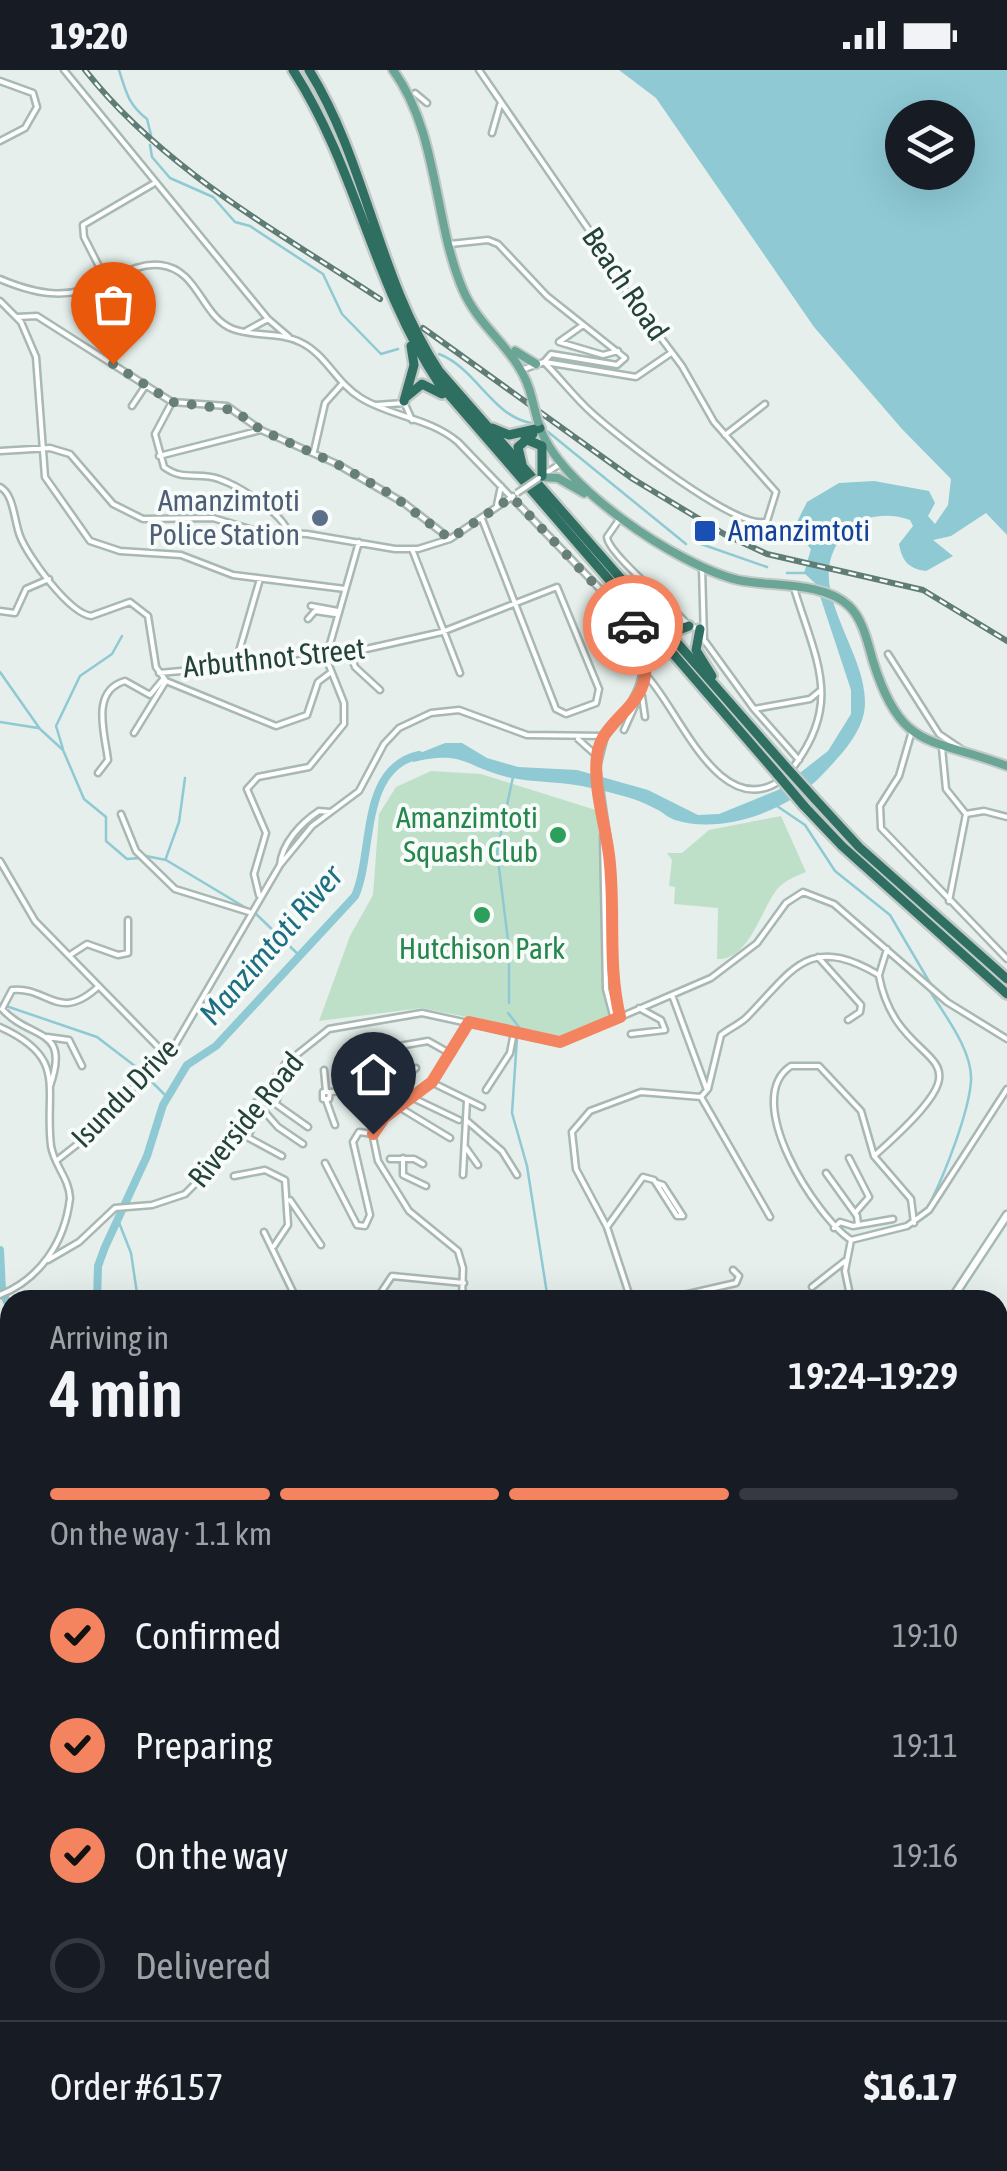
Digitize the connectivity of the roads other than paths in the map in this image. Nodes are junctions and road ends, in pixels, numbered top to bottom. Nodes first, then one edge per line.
1 (64, 70) edge
2 (292, 70) edge
3 (309, 70) edge
4 (393, 70) edge
5 (479, 70) edge
6 (0, 81) edge
7 (415, 93) dead end
8 (501, 103) junction
9 (427, 104) dead end
10 (492, 133) dead end
11 (0, 141) edge
12 (154, 184) junction
13 (450, 244) junction
14 (0, 279) edge
15 (107, 282) junction
16 (0, 301) edge
17 (396, 309) junction
18 (17, 317) junction
19 (268, 319) junction
20 (583, 325) junction
21 (241, 331) junction
22 (290, 338) junction
23 (507, 346) junction
24 (618, 351) junction
25 (671, 353) junction
26 (540, 363) junction
27 (562, 364) junction
28 (524, 369) junction
29 (554, 372) junction
30 (445, 380) junction
31 (342, 384) junction
32 (146, 385) junction
33 (172, 402) junction
34 (366, 402) junction
35 (404, 402) junction
36 (764, 404) dead end
37 (132, 406) dead end
38 (466, 416) junction
39 (412, 420) junction
40 (261, 430) junction
41 (541, 433) junction
42 (724, 435) junction
43 (42, 448) junction
44 (0, 452) edge
45 (313, 452) junction
46 (158, 456) junction
47 (560, 464) junction
48 (538, 476) junction
49 (501, 486) junction
50 (0, 487) edge
51 (514, 495) junction
52 (596, 500) junction
53 (495, 509) junction
54 (620, 517) junction
55 (482, 519) junction
56 (289, 534) junction
57 (450, 539) junction
58 (359, 542) junction
59 (412, 549) junction
60 (701, 565) junction
61 (719, 573) junction
62 (49, 579) junction
63 (260, 579) junction
64 (704, 585) junction
65 (628, 588) junction
66 (794, 588) junction
67 (345, 589) junction
68 (514, 602) junction
69 (312, 606) dead end
70 (0, 611) edge
71 (338, 612) junction
72 (308, 618) dead end
73 (697, 630) junction
74 (442, 632) junction
75 (350, 653) junction
76 (888, 654) dead end
77 (326, 658) junction
78 (235, 665) junction
79 (159, 672) junction
80 (330, 672) junction
81 (460, 673) dead end
82 (644, 673) junction
83 (165, 679) junction
84 (642, 686) junction
85 (380, 690) dead end
86 (718, 690) junction
87 (821, 690) junction
88 (642, 696) junction
89 (754, 709) junction
90 (645, 717) dead end
91 (624, 730) dead end
92 (912, 732) junction
93 (134, 733) dead end
94 (605, 736) junction
95 (577, 738) junction
96 (942, 748) junction
97 (965, 754) junction
98 (596, 756) junction
99 (799, 760) junction
100 (1007, 766) edge
101 (782, 771) junction
102 (98, 773) dead end
103 (120, 814) dead end
104 (966, 814) junction
105 (1007, 817) edge
106 (603, 826) junction
107 (0, 862) edge
108 (260, 895) junction
109 (950, 901) junction
110 (250, 912) junction
111 (128, 920) dead end
112 (886, 949) junction
113 (70, 955) junction
114 (818, 957) junction
115 (1007, 959) edge
116 (878, 975) junction
117 (1007, 979) edge
118 (100, 986) junction
119 (1007, 994) edge
120 (672, 995) junction
121 (616, 1002) junction
122 (640, 1008) junction
123 (627, 1013) junction
124 (617, 1018) junction
125 (848, 1020) dead end
126 (469, 1022) junction
127 (0, 1027) edge
128 (514, 1032) junction
129 (631, 1034) dead end
130 (47, 1037) junction
131 (1007, 1039) edge
132 (364, 1052) dead end
133 (356, 1053) dead end
134 (451, 1054) junction
135 (168, 1057) junction
136 (82, 1066) dead end
137 (294, 1067) dead end
138 (416, 1068) dead end
139 (324, 1070) dead end
140 (432, 1082) junction
141 (50, 1086) junction
142 (362, 1088) junction
143 (392, 1088) junction
144 (1007, 1089) edge
145 (486, 1090) dead end
146 (707, 1090) junction
147 (328, 1092) junction
148 (262, 1094) junction
149 (412, 1097) junction
150 (700, 1097) junction
151 (468, 1100) junction
152 (256, 1102) junction
153 (276, 1104) junction
154 (399, 1107) junction
155 (482, 1107) dead end
156 (264, 1109) junction
157 (463, 1120) junction
158 (335, 1125) dead end
159 (308, 1127) dead end
160 (373, 1134) junction
161 (450, 1138) dead end
162 (303, 1144) dead end
163 (464, 1146) junction
164 (282, 1156) dead end
165 (874, 1156) junction
166 (402, 1158) junction
167 (849, 1158) dead end
168 (390, 1160) dead end
169 (56, 1161) junction
170 (325, 1163) dead end
171 (423, 1164) dead end
172 (478, 1165) dead end
173 (400, 1168) junction
174 (826, 1173) dead end
175 (463, 1175) dead end
176 (517, 1175) dead end
177 (234, 1176) dead end
178 (387, 1176) junction
179 (657, 1183) junction
180 (426, 1186) dead end
181 (290, 1200) junction
182 (855, 1213) junction
183 (1007, 1214) edge
184 (770, 1217) dead end
185 (894, 1219) dead end
186 (914, 1222) junction
187 (858, 1225) junction
188 (607, 1227) junction
189 (834, 1228) junction
190 (264, 1232) dead end
191 (851, 1240) junction
192 (320, 1245) dead end
193 (274, 1246) junction
194 (48, 1260) junction
195 (845, 1261) junction
196 (732, 1270) dead end
197 (464, 1283) junction
198 (812, 1287) dead end
199 (13, 1290) edge
200 (293, 1290) edge
201 (383, 1290) edge
202 (463, 1290) edge
203 (629, 1290) edge
204 (706, 1290) edge
205 (849, 1290) edge
206 (958, 1290) edge

1 - 12 street
2 - 17 highway
3 - 30 highway
4 - 13 main road
5 - 8 street, Beach Road
6 - 11 street
7 - 9 street
8 - 10 street
8 - 25 street, Beach Road
12 - 15 street
12 - 19 street
13 - 20 street
13 - 23 main road
14 - 15 street
15 - 21 street
16 - 18 street
17 - 35 highway
17 - 38 highway
18 - 32 street
18 - 43 street
19 - 21 street
19 - 22 street
20 - 24 street
20 - 24 street
21 - 22 street
22 - 31 street
23 - 26 main road
23 - 28 main road
24 - 26 street
25 - 27 street
25 - 42 street, Beach Road
26 - 27 street
26 - 28 street
26 - 29 street
27 - 29 street
28 - 41 main road, bridge
29 - 42 street, Beach Road
30 - 41 highway
30 - 48 highway
31 - 34 street
31 - 45 street
32 - 33 street
32 - 37 street
33 - 40 street
33 - 46 street
34 - 35 street
34 - 39 street
35 - 38 highway
35 - 39 street
36 - 42 street
38 - 101 highway
39 - 49 street
40 - 45 street
40 - 46 street
41 - 47 main road
41 - 48 highway
41 - 48 highway
43 - 44 street
43 - 56 street
43 - 63 street
45 - 57 street
46 - 56 street
47 - 48 street
47 - 52 main road
48 - 51 street, bridge
48 - 52 main road
48 - 65 highway
49 - 51 street
49 - 53 street
50 - 62 street
51 - 53 street
51 - 82 street
52 - 54 main road
53 - 55 street
54 - 60 main road
54 - 73 street
55 - 57 street
55 - 68 street
56 - 58 street
57 - 59 street
58 - 59 street
58 - 67 street
59 - 74 street
60 - 61 main road
60 - 64 street
61 - 64 street
61 - 66 main road
62 - 70 street
62 - 79 street
63 - 67 street
63 - 78 street
64 - 73 street
65 - 73 highway
65 - 86 highway
66 - 87 street
66 - 92 main road
67 - 71 street
68 - 68 street, Arbuthnot Street
68 - 74 street, Arbuthnot Street
69 - 71 street
71 - 72 street
71 - 77 street
73 - 86 highway
73 - 89 street
74 - 75 street, Arbuthnot Street
74 - 81 street
75 - 77 street, Arbuthnot Street
75 - 85 street
76 - 97 street
77 - 78 street, Arbuthnot Street
77 - 80 street
78 - 79 street, Arbuthnot Street
79 - 83 street
80 - 83 street
80 - 108 street
82 - 84 street
82 - 99 street
83 - 93 street
83 - 102 street
84 - 88 street
84 - 94 street
86 - 101 highway
87 - 89 street
87 - 99 street
88 - 90 street
88 - 91 street
89 - 99 street
92 - 96 main road
92 - 109 street
94 - 95 street, Isundu Drive
94 - 98 street
95 - 98 street
95 - 108 street, Isundu Drive
96 - 97 main road
96 - 104 street
97 - 100 main road
98 - 106 street
101 - 117 highway, bridge
101 - 119 highway, bridge
103 - 110 street
104 - 105 street
104 - 109 street
106 - 121 street
106 - 124 street
107 - 113 street
108 - 110 street, Isundu Drive
109 - 115 street
110 - 135 street, Isundu Drive
111 - 113 street
112 - 116 street
112 - 120 street, Riverside Road
112 - 131 street
113 - 118 street
114 - 116 street
114 - 125 street
114 - 146 street
116 - 165 street
118 - 130 street
118 - 135 street
120 - 122 street, Riverside Road
120 - 146 street
121 - 123 street
121 - 124 street
122 - 123 street, Riverside Road
122 - 129 street
123 - 124 street, Riverside Road
124 - 128 street, Riverside Road
126 - 128 street, Riverside Road
126 - 134 street
126 - 148 street, Riverside Road
127 - 141 street
128 - 145 street
130 - 136 street
130 - 141 street
132 - 134 street
133 - 142 street
134 - 140 street
135 - 169 street, Isundu Drive
137 - 153 street
138 - 143 street
139 - 147 street
140 - 149 street
140 - 151 street
141 - 169 street
142 - 143 street
142 - 147 street
143 - 149 street
144 - 186 street
146 - 150 street
147 - 158 street
148 - 152 street, Riverside Road
148 - 153 street
149 - 154 street
149 - 157 street
150 - 184 street
150 - 188 street
151 - 155 street
151 - 157 street
152 - 156 street
152 - 194 street, Riverside Road
153 - 159 street
154 - 160 street
154 - 161 street
156 - 162 street
156 - 164 street
157 - 163 street
157 - 176 street
160 - 170 street
160 - 178 street
163 - 172 street
163 - 175 street
165 - 186 street
165 - 189 street
166 - 168 street
166 - 171 street
166 - 173 street
167 - 182 street
169 - 194 street
173 - 178 street
173 - 180 street
174 - 182 street
177 - 181 street
178 - 197 street
179 - 179 street
179 - 188 street
181 - 192 street
181 - 193 street
182 - 187 street
183 - 206 street
185 - 187 street
186 - 191 street
187 - 189 street
188 - 203 street
189 - 191 street
190 - 193 street
191 - 195 street
193 - 200 street
194 - 199 street, Riverside Road
195 - 198 street
195 - 205 street
196 - 204 street
197 - 201 street
197 - 202 street

